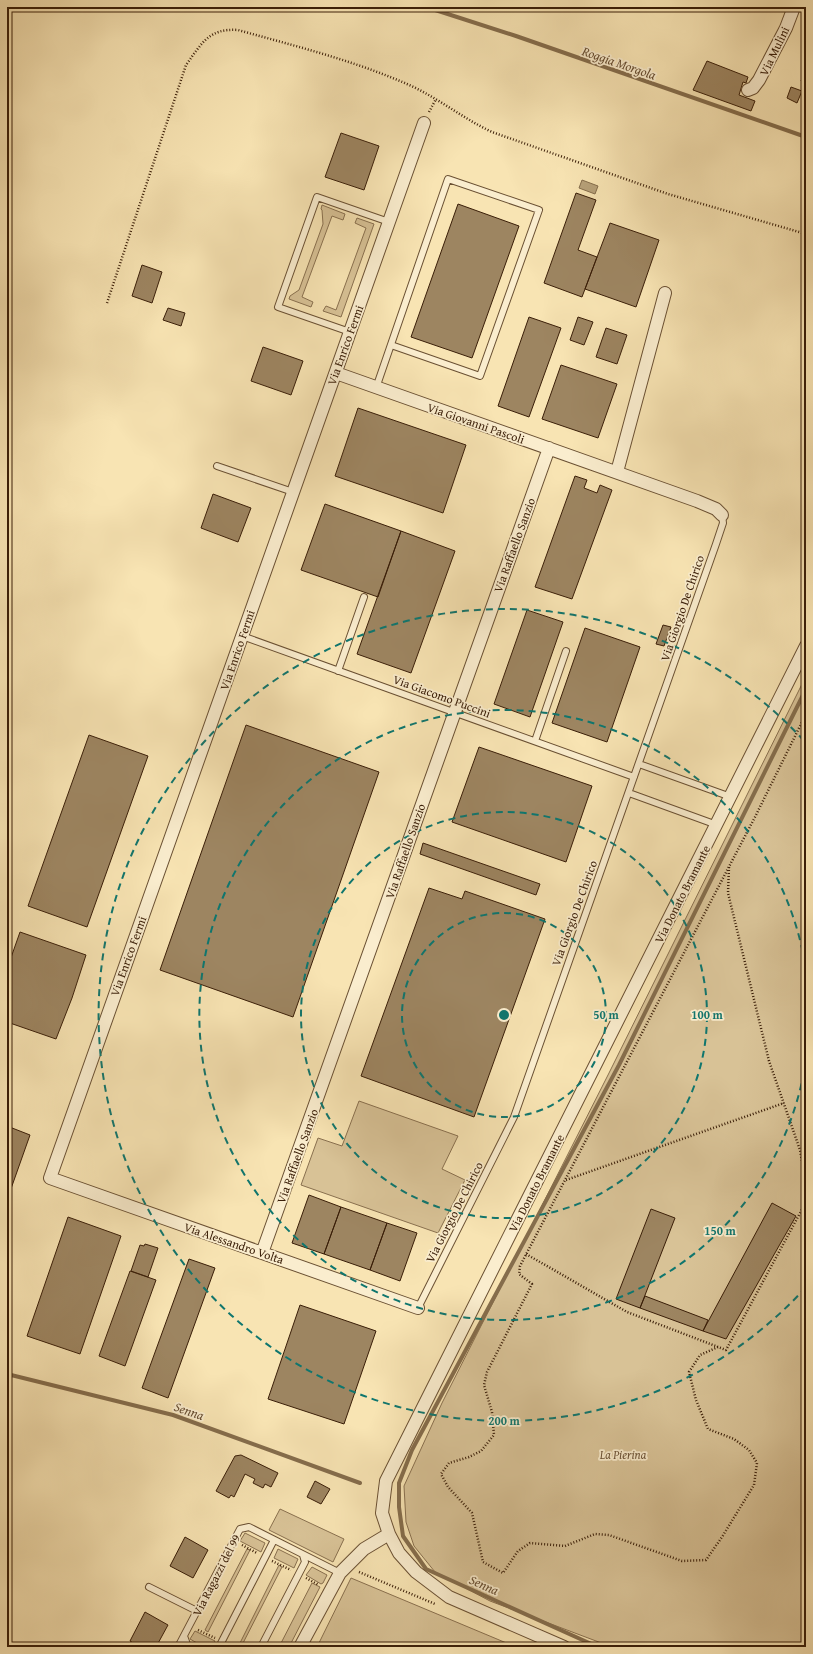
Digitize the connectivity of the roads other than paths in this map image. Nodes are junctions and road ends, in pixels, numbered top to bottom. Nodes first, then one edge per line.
1 (794, 7) edge
2 (748, 90) dead end
3 (424, 124) dead end
4 (389, 222) junction
5 (665, 293) dead end
6 (350, 332) junction
7 (391, 345) junction
8 (336, 373) junction
9 (376, 388) junction
10 (548, 448) junction
11 (217, 466) dead end
12 (617, 472) junction
13 (293, 492) junction
14 (722, 515) joint
15 (364, 597) dead end
16 (242, 636) junction
17 (806, 646) edge
18 (566, 651) dead end
19 (338, 671) junction
20 (454, 712) junction
21 (535, 741) junction
22 (639, 764) junction
23 (634, 777) junction
24 (629, 793) junction
25 (731, 797) junction
26 (717, 825) junction
27 (50, 1178) joint
28 (262, 1253) junction
29 (418, 1308) joint
30 (389, 1534) junction
31 (274, 1540) junction
32 (303, 1555) junction
33 (340, 1573) junction
34 (149, 1587) dead end
35 (197, 1611) junction
36 (184, 1636) junction
37 (221, 1645) edge
38 (178, 1647) edge
39 (188, 1647) edge
40 (261, 1647) edge
41 (300, 1647) edge
42 (564, 1647) edge

1 - 2 street, Via Mulini
3 - 4 street, Via Enrico Fermi
4 - 6 street, Via Enrico Fermi
4 - 6 lane
5 - 12 street
6 - 8 street, Via Enrico Fermi
7 - 7 lane
7 - 9 lane
8 - 9 street, Via Giovanni Pascoli
8 - 13 street, Via Enrico Fermi
9 - 10 street, Via Giovanni Pascoli
10 - 12 street, Via Giovanni Pascoli
10 - 20 street, Via Raffaello Sanzio
11 - 13 lane
12 - 14 street, Via Giovanni Pascoli
13 - 16 street, Via Enrico Fermi
14 - 22 lane, Via Giorgio De Chirico
15 - 19 lane
16 - 19 lane, Via Giacomo Puccini
16 - 27 street, Via Enrico Fermi
17 - 25 street, Via Donato Bramante
18 - 21 lane
19 - 20 lane, Via Giacomo Puccini
20 - 21 lane, Via Giacomo Puccini
20 - 28 street, Via Raffaello Sanzio
21 - 23 lane, Via Giacomo Puccini
22 - 23 lane, Via Giorgio De Chirico
22 - 25 lane
23 - 24 lane, Via Giorgio De Chirico
24 - 26 lane
24 - 29 lane, Via Giorgio De Chirico
25 - 26 street, Via Donato Bramante
26 - 30 street, Via Donato Bramante
27 - 28 street, Via Alessandro Volta
28 - 29 street, Via Alessandro Volta
30 - 33 street
30 - 42 street, Via Donato Bramante
31 - 32 lane, Via Ragazzi del 99
31 - 35 lane, Via Ragazzi del 99
31 - 37 lane
32 - 33 lane, Via Ragazzi del 99
32 - 40 lane
33 - 41 street
34 - 35 lane
35 - 36 lane, Via Ragazzi del 99
36 - 38 lane, Via Ragazzi del 99
36 - 39 lane

